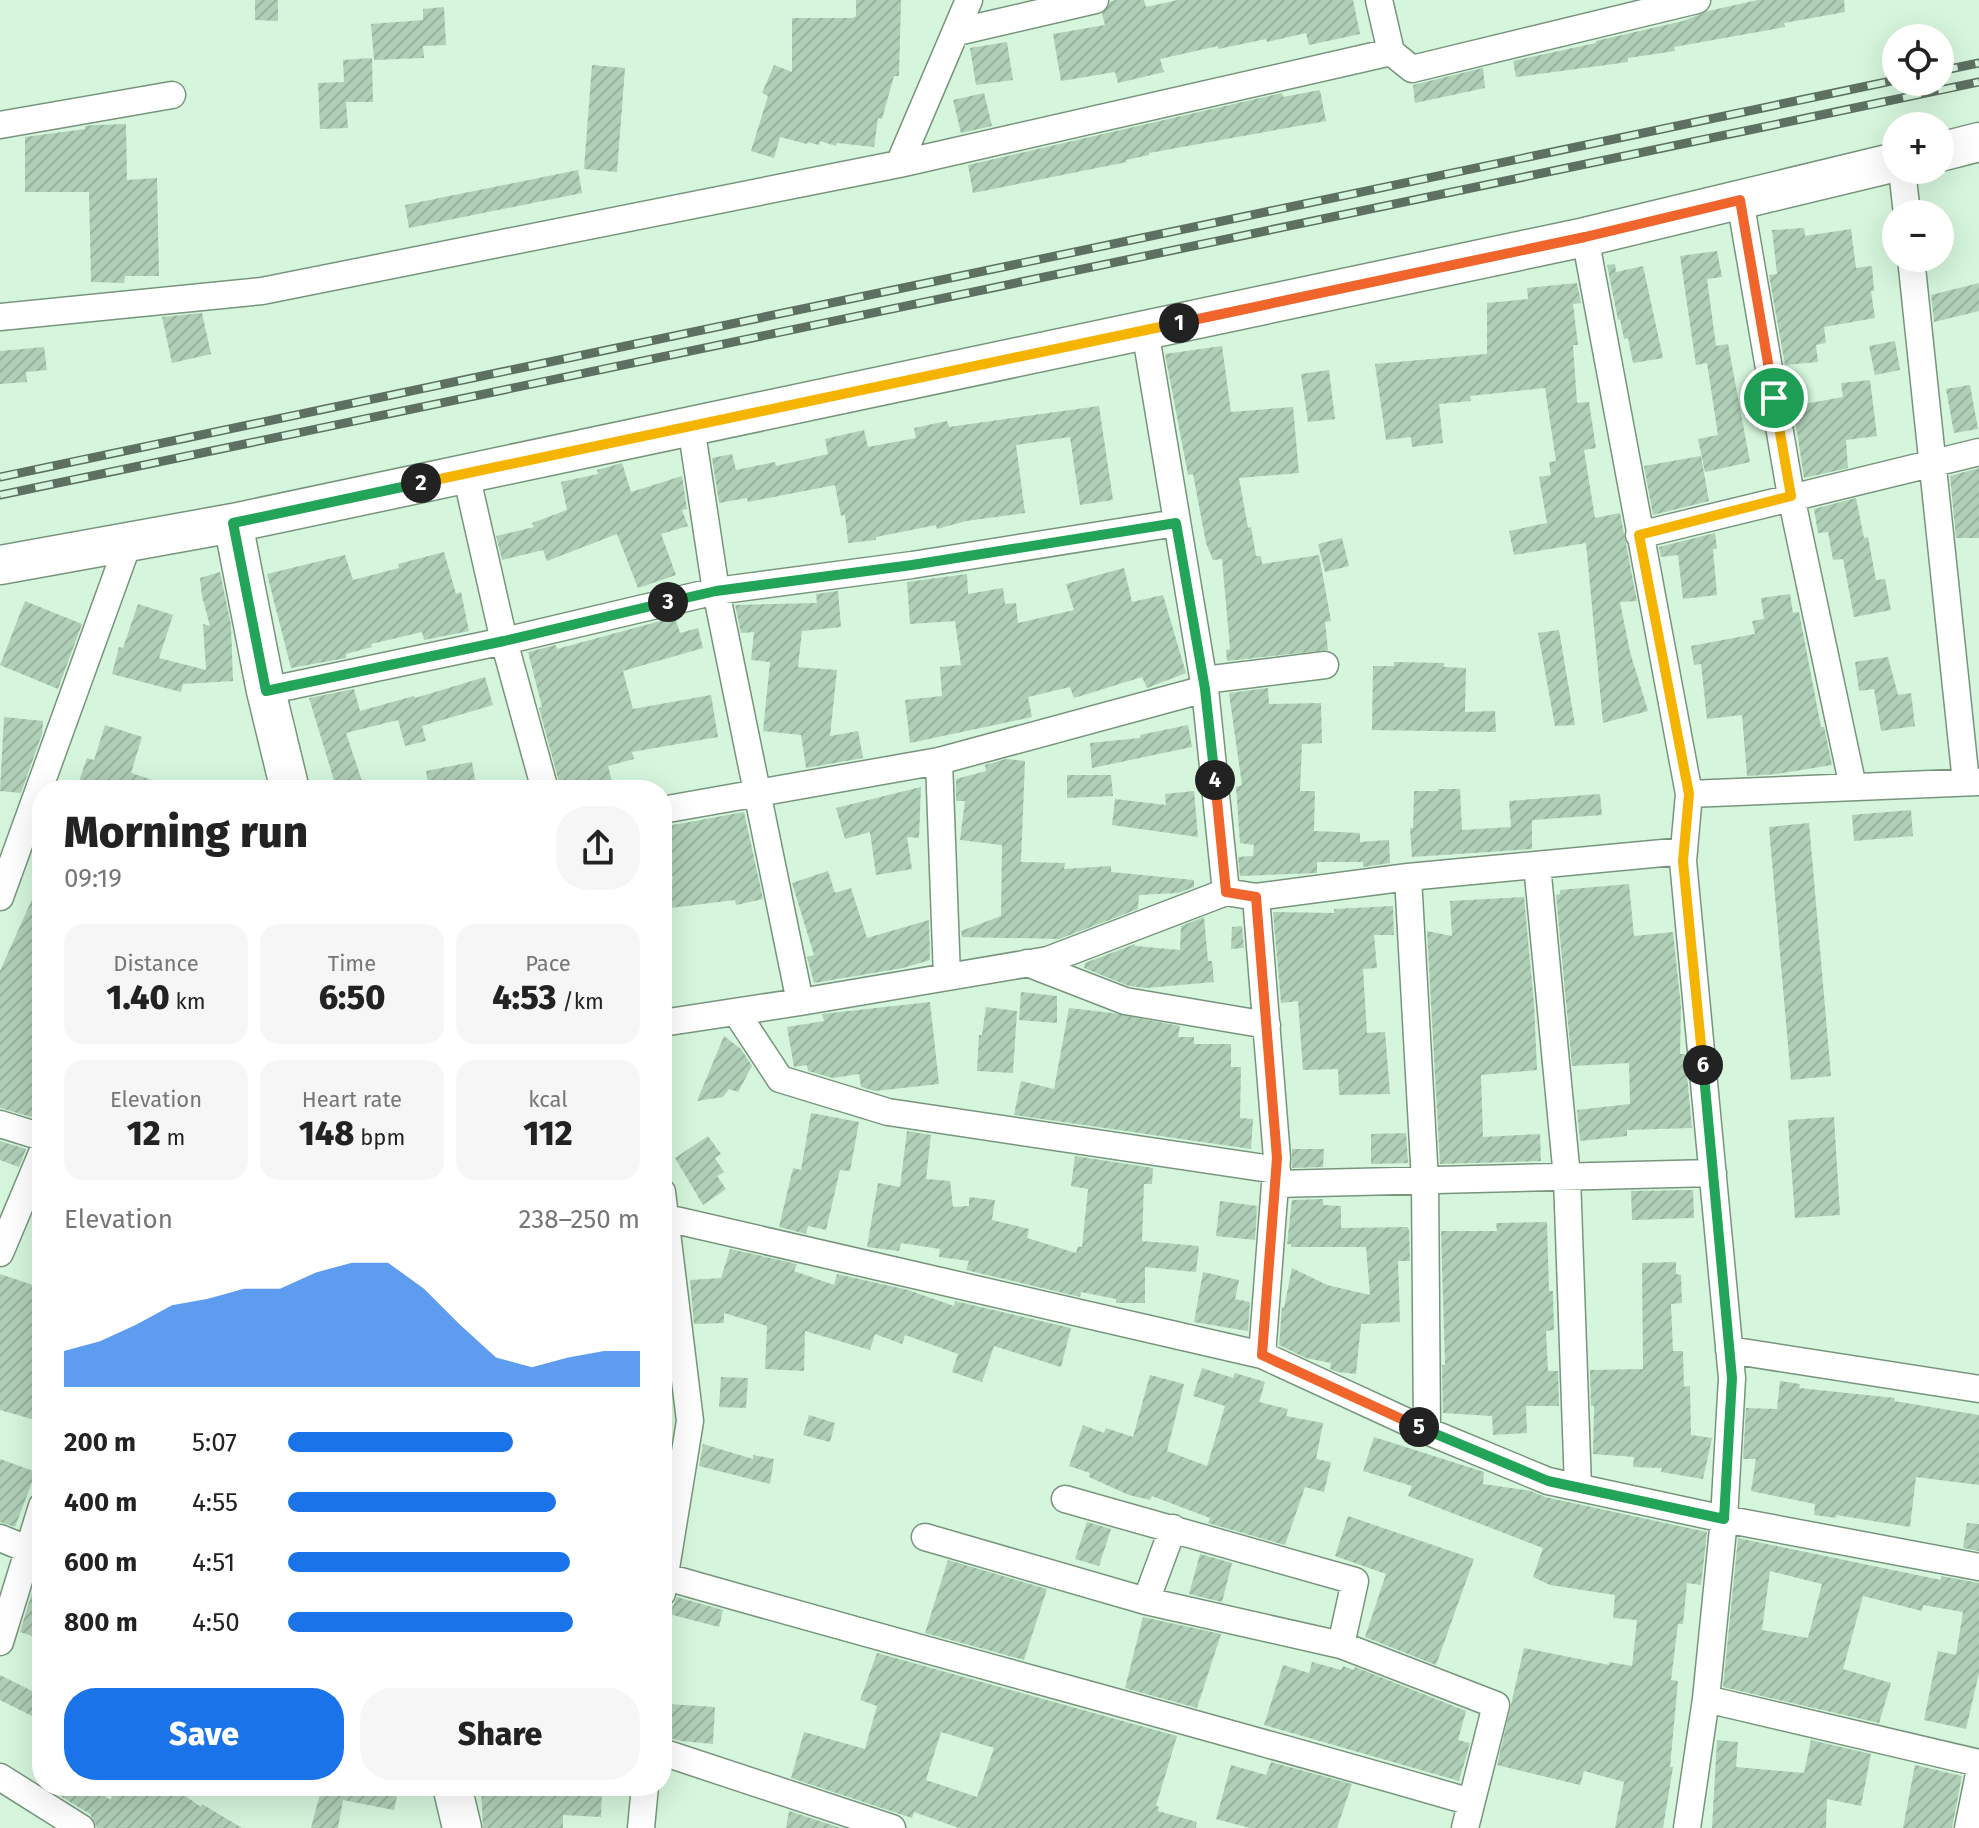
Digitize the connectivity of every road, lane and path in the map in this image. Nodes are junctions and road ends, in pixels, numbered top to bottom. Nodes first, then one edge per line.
1 (969, 0) edge
2 (1095, 0) edge
3 (1379, 0) edge
4 (1697, 0) edge
5 (957, 32) junction
6 (1391, 52) junction
7 (172, 95) dead end
8 (0, 125) edge
9 (1979, 142) edge
10 (1954, 148) edge
11 (899, 164) junction
12 (1882, 165) edge
13 (1740, 200) junction
14 (1585, 237) junction
15 (1913, 272) edge
16 (0, 317) edge
17 (1145, 330) junction
18 (691, 426) junction
19 (1979, 452) edge
20 (1933, 463) junction
21 (466, 474) junction
22 (1791, 496) junction
23 (233, 523) junction
24 (1176, 523) junction
25 (1639, 535) junction
26 (129, 541) junction
27 (0, 565) edge
28 (716, 591) junction
29 (504, 641) junction
30 (1325, 665) dead end
31 (1205, 685) junction
32 (266, 691) junction
33 (939, 761) junction
34 (42, 780) edge
35 (288, 780) edge
36 (542, 780) edge
37 (1972, 782) edge
38 (1853, 787) junction
39 (757, 792) junction
40 (1689, 794) junction
41 (672, 808) edge
42 (32, 809) edge
43 (1684, 851) junction
44 (1537, 865) junction
45 (1408, 877) junction
46 (1226, 892) junction
47 (0, 897) edge
48 (1256, 897) junction
49 (1027, 963) junction
50 (947, 977) junction
51 (800, 1002) junction
52 (736, 1012) junction
53 (672, 1022) edge
54 (1267, 1025) junction
55 (0, 1124) edge
56 (32, 1134) edge
57 (1713, 1173) junction
58 (32, 1177) edge
59 (1276, 1177) junction
60 (1567, 1177) junction
61 (1425, 1181) junction
62 (672, 1211) edge
63 (0, 1253) edge
64 (672, 1280) edge
65 (1729, 1350) junction
66 (1262, 1355) junction
67 (1979, 1389) edge
68 (1427, 1431) junction
69 (675, 1439) edge
70 (672, 1475) edge
71 (1578, 1487) junction
72 (1065, 1499) dead end
73 (1724, 1519) junction
74 (1173, 1528) junction
75 (925, 1537) dead end
76 (0, 1538) edge
77 (32, 1550) edge
78 (32, 1562) edge
79 (1979, 1567) edge
80 (672, 1586) edge
81 (1146, 1601) junction
82 (0, 1642) edge
83 (1341, 1645) junction
84 (1706, 1699) junction
85 (672, 1755) edge
86 (1979, 1763) edge
87 (1979, 1774) edge
88 (0, 1777) edge
89 (454, 1796) edge
90 (644, 1796) edge
91 (1471, 1802) junction
92 (81, 1828) edge
93 (462, 1828) edge
94 (641, 1828) edge
95 (892, 1828) edge
96 (1465, 1828) edge
97 (1687, 1828) edge
98 (1968, 1828) edge

1 - 5 street
2 - 5 street
3 - 6 street
4 - 6 street
5 - 11 street
6 - 11 street
7 - 8 street
9 - 10 street
11 - 16 street
12 - 13 street
13 - 14 street
13 - 22 street
14 - 17 street
14 - 25 street
15 - 20 street
17 - 18 street
17 - 24 street
18 - 21 street
18 - 28 street
19 - 20 street
20 - 22 street
20 - 37 street
21 - 23 street
21 - 29 street
22 - 25 street
22 - 38 street
23 - 26 street
23 - 32 street
24 - 28 street
24 - 31 street
25 - 40 street
26 - 27 street
26 - 34 street
28 - 29 street
28 - 39 street
29 - 32 street
29 - 36 street
30 - 31 street
31 - 33 street
31 - 46 street
32 - 35 street
33 - 39 street
33 - 50 street
37 - 38 street
38 - 40 street
39 - 41 street
39 - 51 street
40 - 43 street
42 - 47 street
43 - 44 street
43 - 57 street
44 - 45 street
44 - 60 street
45 - 48 street
45 - 61 street
46 - 48 street
46 - 49 street
48 - 54 street
49 - 50 street
49 - 54 street
50 - 51 street
51 - 52 street
52 - 53 street
52 - 59 street
54 - 59 street
55 - 56 street
57 - 60 street
57 - 65 street
58 - 63 street
59 - 61 street
59 - 66 street
60 - 61 street
60 - 71 street
61 - 68 street
62 - 66 street
64 - 69 street
65 - 67 street
65 - 73 street
66 - 68 street
68 - 71 street
69 - 70 street
71 - 73 street
72 - 74 street
73 - 79 street
73 - 84 street
74 - 81 street
74 - 83 street
75 - 81 street
76 - 77 street
78 - 82 street
80 - 91 street
81 - 83 street
83 - 91 street
84 - 86 street
84 - 97 street
85 - 95 street
87 - 98 street
88 - 92 street
89 - 93 street
90 - 94 street
91 - 96 street

